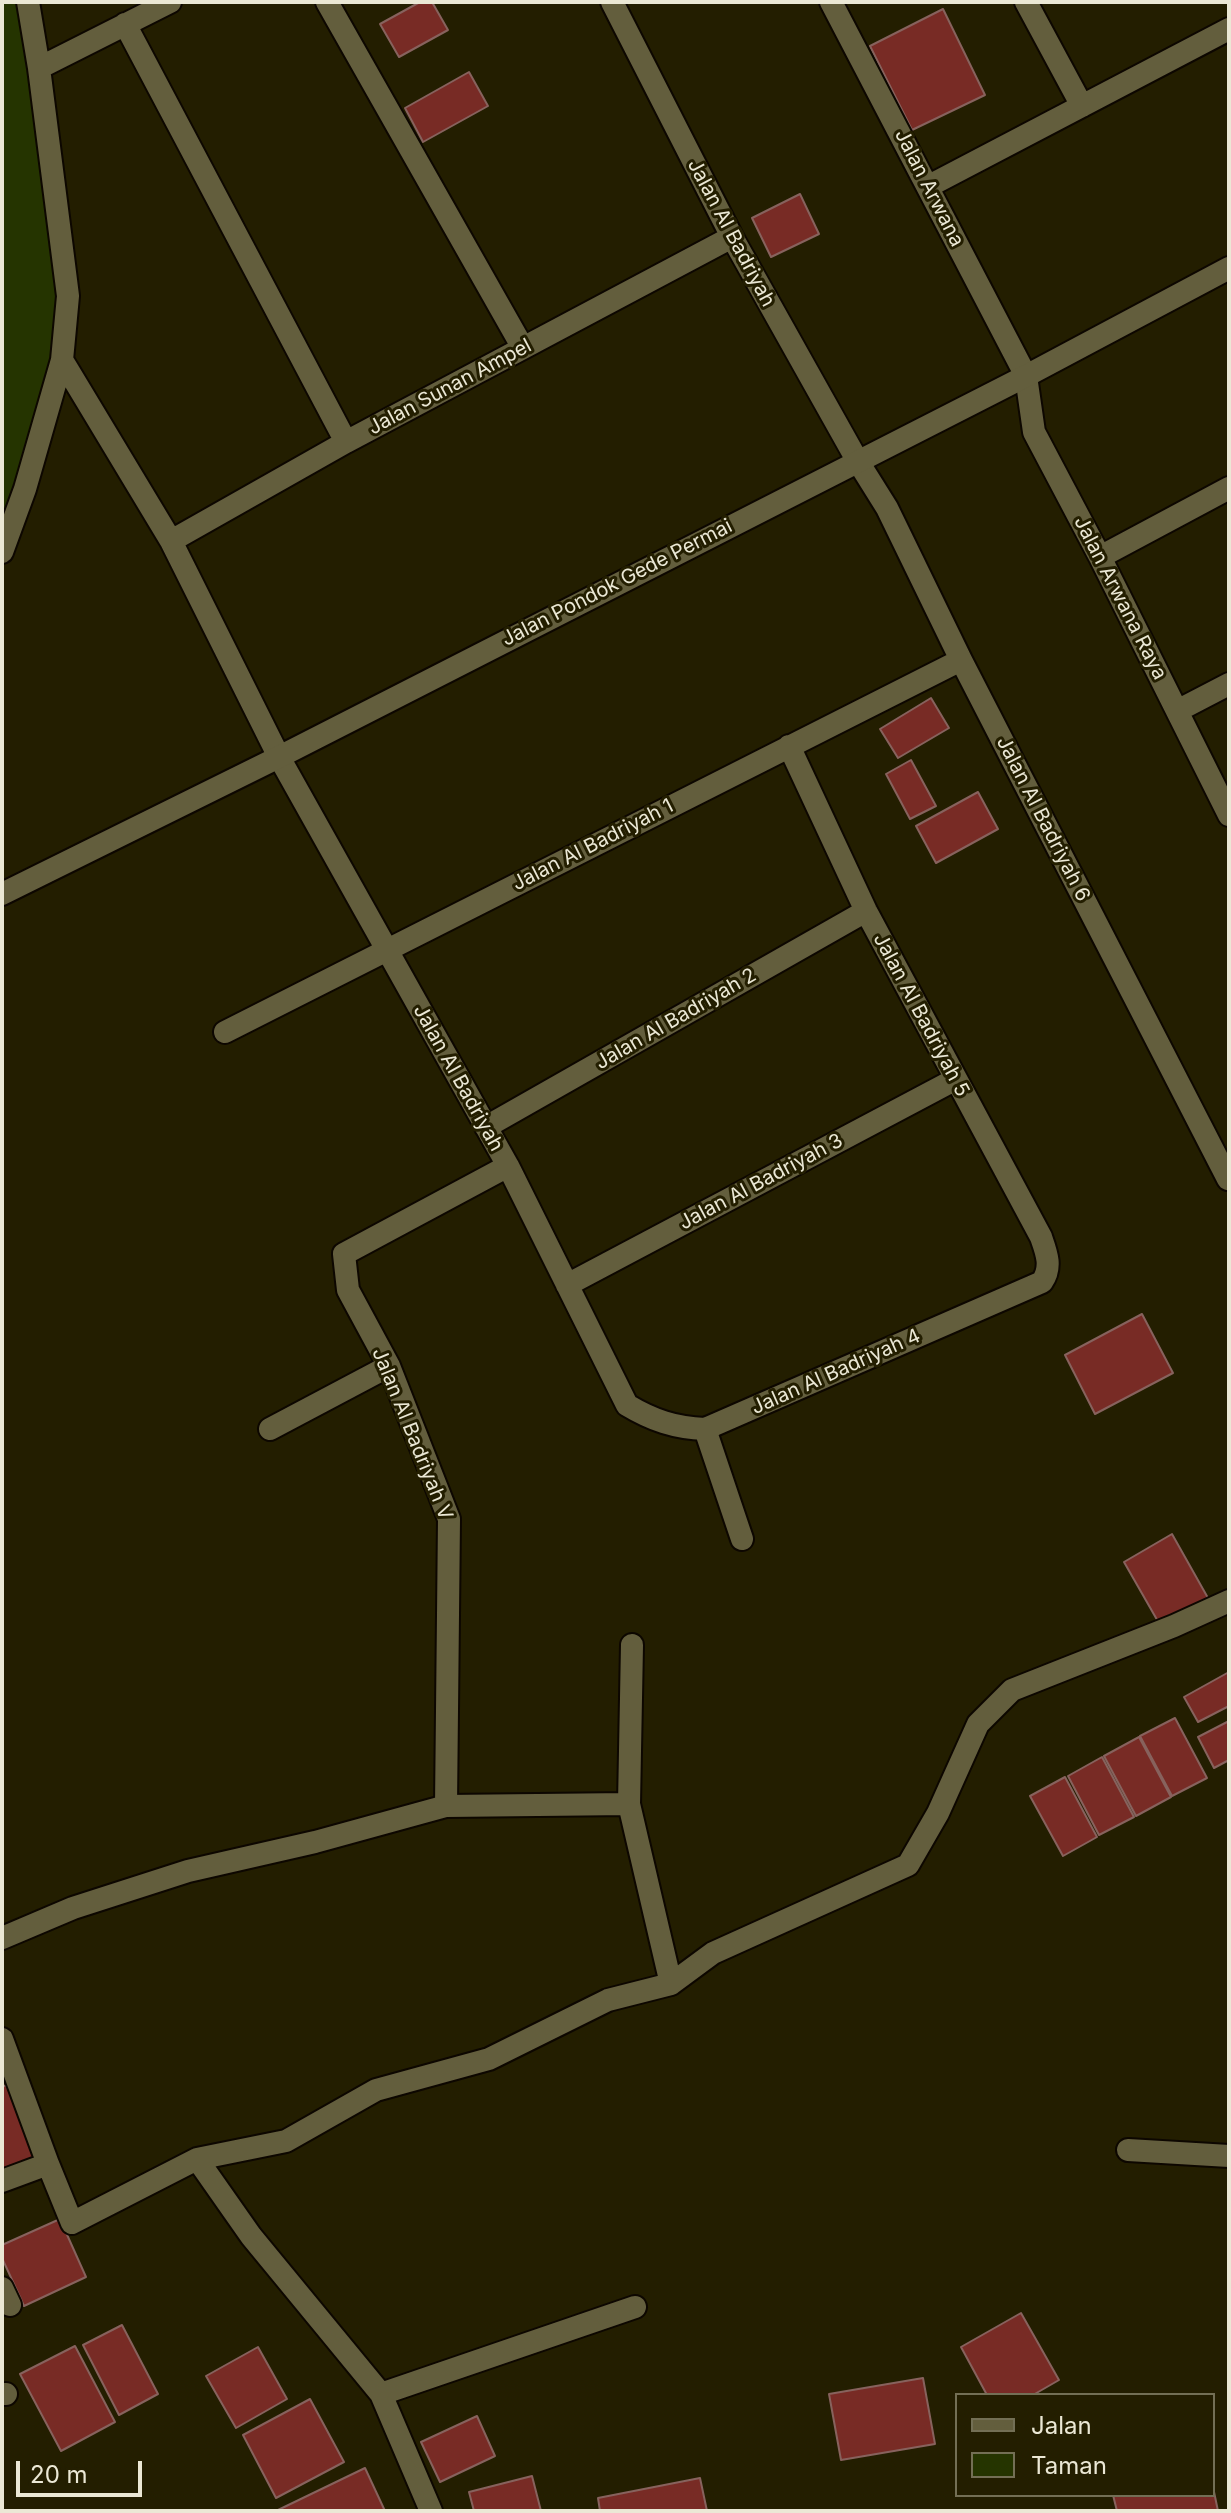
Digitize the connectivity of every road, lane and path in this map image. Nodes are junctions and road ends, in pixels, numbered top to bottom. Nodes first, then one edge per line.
1 (28, 2) edge
2 (170, 2) edge
3 (327, 2) edge
4 (612, 2) edge
5 (831, 2) edge
6 (1026, 2) edge
7 (125, 24) junction
8 (1229, 29) edge
9 (39, 68) junction
10 (1082, 106) junction
11 (929, 186) junction
12 (732, 237) junction
13 (1229, 268) edge
14 (523, 348) junction
15 (62, 360) junction
16 (1026, 376) junction
17 (346, 442) junction
18 (857, 460) junction
19 (1229, 488) edge
20 (171, 541) junction
21 (2, 552) edge
22 (1100, 557) junction
23 (961, 660) junction
24 (1229, 684) edge
25 (1177, 711) junction
26 (789, 746) junction
27 (279, 757) junction
28 (1229, 815) edge
29 (2, 894) edge
30 (866, 911) junction
31 (386, 950) junction
32 (225, 1032) dead end
33 (956, 1079) junction
34 (486, 1127) junction
35 (508, 1166) junction
36 (1228, 1179) edge
37 (1042, 1282) joint
38 (567, 1285) junction
39 (389, 1366) junction
40 (270, 1429) dead end
41 (705, 1429) junction
42 (742, 1539) dead end
43 (1229, 1601) edge
44 (632, 1645) dead end
45 (629, 1804) junction
46 (446, 1806) junction
47 (2, 1938) edge
48 (671, 1984) junction
49 (2, 2039) edge
50 (1128, 2150) dead end
51 (1229, 2156) edge
52 (197, 2159) junction
53 (48, 2164) junction
54 (2, 2181) edge
55 (635, 2307) dead end
56 (381, 2394) junction
57 (431, 2511) edge

1 - 9 street
2 - 7 street
3 - 14 street
4 - 12 street, Jalan Al Badriyah
5 - 11 street, Jalan Arwana
6 - 10 street
7 - 9 street
7 - 17 street
8 - 10 street
9 - 15 street
10 - 11 street
11 - 16 street, Jalan Arwana
12 - 14 street, Jalan Sunan Ampel
12 - 18 street, Jalan Al Badriyah
13 - 16 street, Jalan Pondok Gede Permai
14 - 17 street, Jalan Sunan Ampel
15 - 20 street, Jalan Al Badriyah
15 - 21 street
16 - 18 street, Jalan Pondok Gede Permai
16 - 22 street, Jalan Arwana Raya
17 - 20 street, Jalan Sunan Ampel
18 - 23 street, Jalan Al Badriyah 6
18 - 27 street, Jalan Pondok Gede Permai
19 - 22 street
20 - 27 street, Jalan Al Badriyah
22 - 25 street, Jalan Arwana Raya
23 - 26 street, Jalan Al Badriyah 1
23 - 36 street, Jalan Al Badriyah 6
24 - 25 street
25 - 28 street, Jalan Arwana Raya
26 - 30 street, Jalan Al Badriyah 5
26 - 31 street, Jalan Al Badriyah 1
27 - 29 street, Jalan Pondok Gede Permai
27 - 31 street, Jalan Al Badriyah
30 - 33 street, Jalan Al Badriyah 5
30 - 34 street, Jalan Al Badriyah 2
31 - 32 street, Jalan Al Badriyah 1
31 - 34 street, Jalan Al Badriyah
33 - 37 street, Jalan Al Badriyah 5
33 - 38 street, Jalan Al Badriyah 3
34 - 35 street, Jalan Al Badriyah
35 - 38 street, Jalan Al Badriyah
35 - 39 street, Jalan Al Badriyah V
37 - 41 street, Jalan Al Badriyah 4
38 - 41 street, Jalan Al Badriyah
39 - 40 street
39 - 46 street, Jalan Al Badriyah V
41 - 42 street
43 - 48 street
44 - 45 street
45 - 46 street
45 - 48 street
46 - 47 street
48 - 52 street
49 - 53 street
50 - 51 street
52 - 53 street
52 - 56 street
53 - 54 street
55 - 56 street
56 - 57 street

